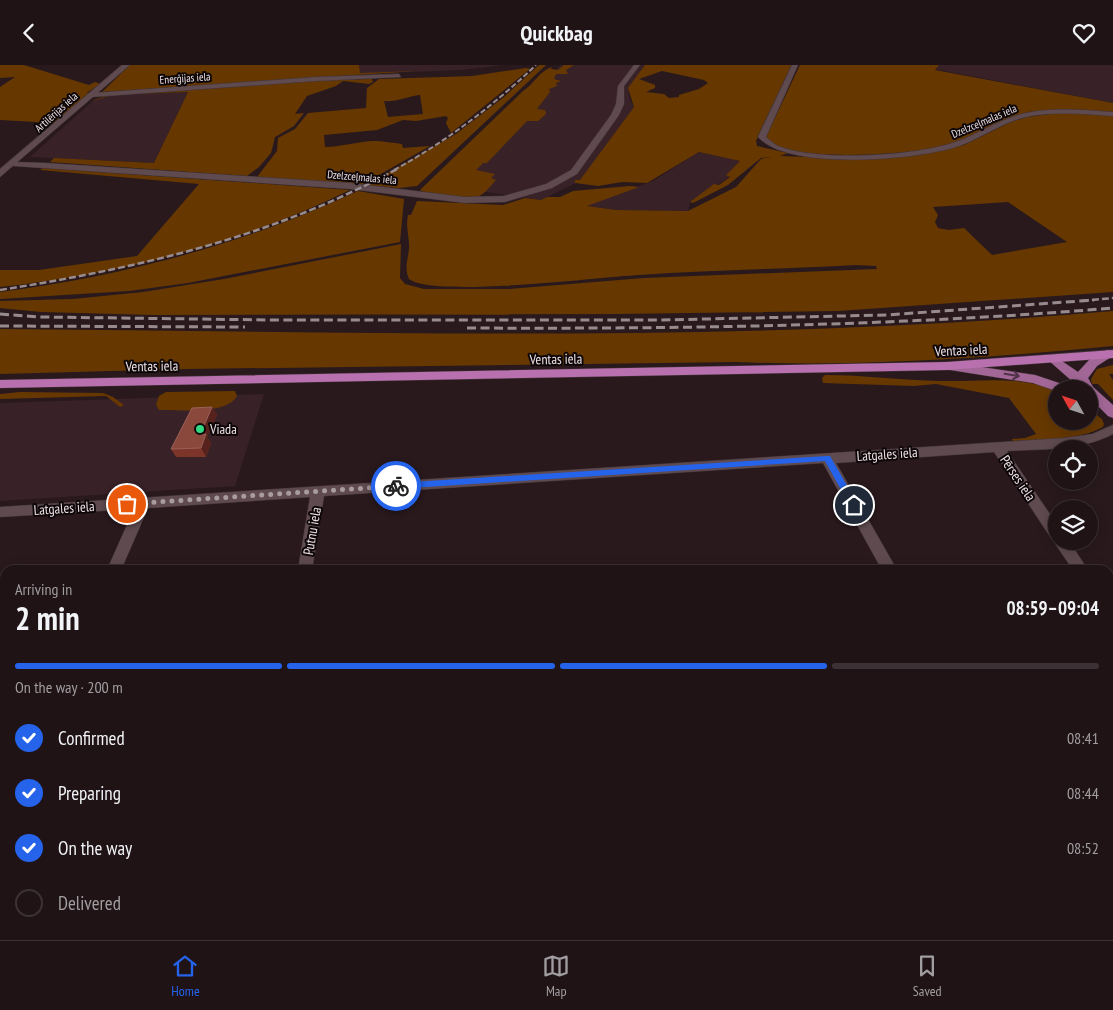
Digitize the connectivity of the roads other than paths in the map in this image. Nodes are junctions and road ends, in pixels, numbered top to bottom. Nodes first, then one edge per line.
1 (126, 65) edge
2 (638, 65) edge
3 (795, 65) edge
4 (399, 76) dead end
5 (92, 95) junction
6 (1113, 114) edge
7 (14, 164) junction
8 (0, 175) edge
9 (1110, 354) edge
10 (1054, 359) junction
11 (947, 366) junction
12 (1060, 380) edge
13 (1079, 380) edge
14 (1083, 380) edge
15 (0, 384) edge
16 (1048, 384) edge
17 (1098, 399) edge
18 (1098, 408) edge
19 (1113, 415) edge
20 (1113, 429) edge
21 (997, 447) junction
22 (827, 458) junction
23 (318, 491) junction
24 (143, 503) junction
25 (0, 512) edge
26 (1048, 522) edge
27 (1067, 550) edge
28 (116, 565) edge
29 (306, 565) edge
30 (887, 565) edge
31 (1078, 565) edge

1 - 5 street, Artilērijas iela
2 - 7 street, Dzelzceļmalas iela
3 - 6 street, Dzelzceļmalas iela
4 - 5 street, Enerģijas iela
5 - 7 street, Artilērijas iela
7 - 8 street, Artilērijas iela
9 - 10 highway, Ventas iela
9 - 14 main road
10 - 11 highway, Ventas iela
10 - 12 main road
10 - 13 main road
11 - 15 highway, Ventas iela
11 -> 16 main road
17 - 19 main road
18 - 19 main road
20 - 21 street, Latgales iela
21 - 22 street, Latgales iela
21 - 26 street, Pērses iela
22 - 23 street, Latgales iela
22 - 30 street
23 - 24 street, Latgales iela
23 - 29 street, Putnu iela
24 - 25 street, Latgales iela
24 - 28 street
27 - 31 street

